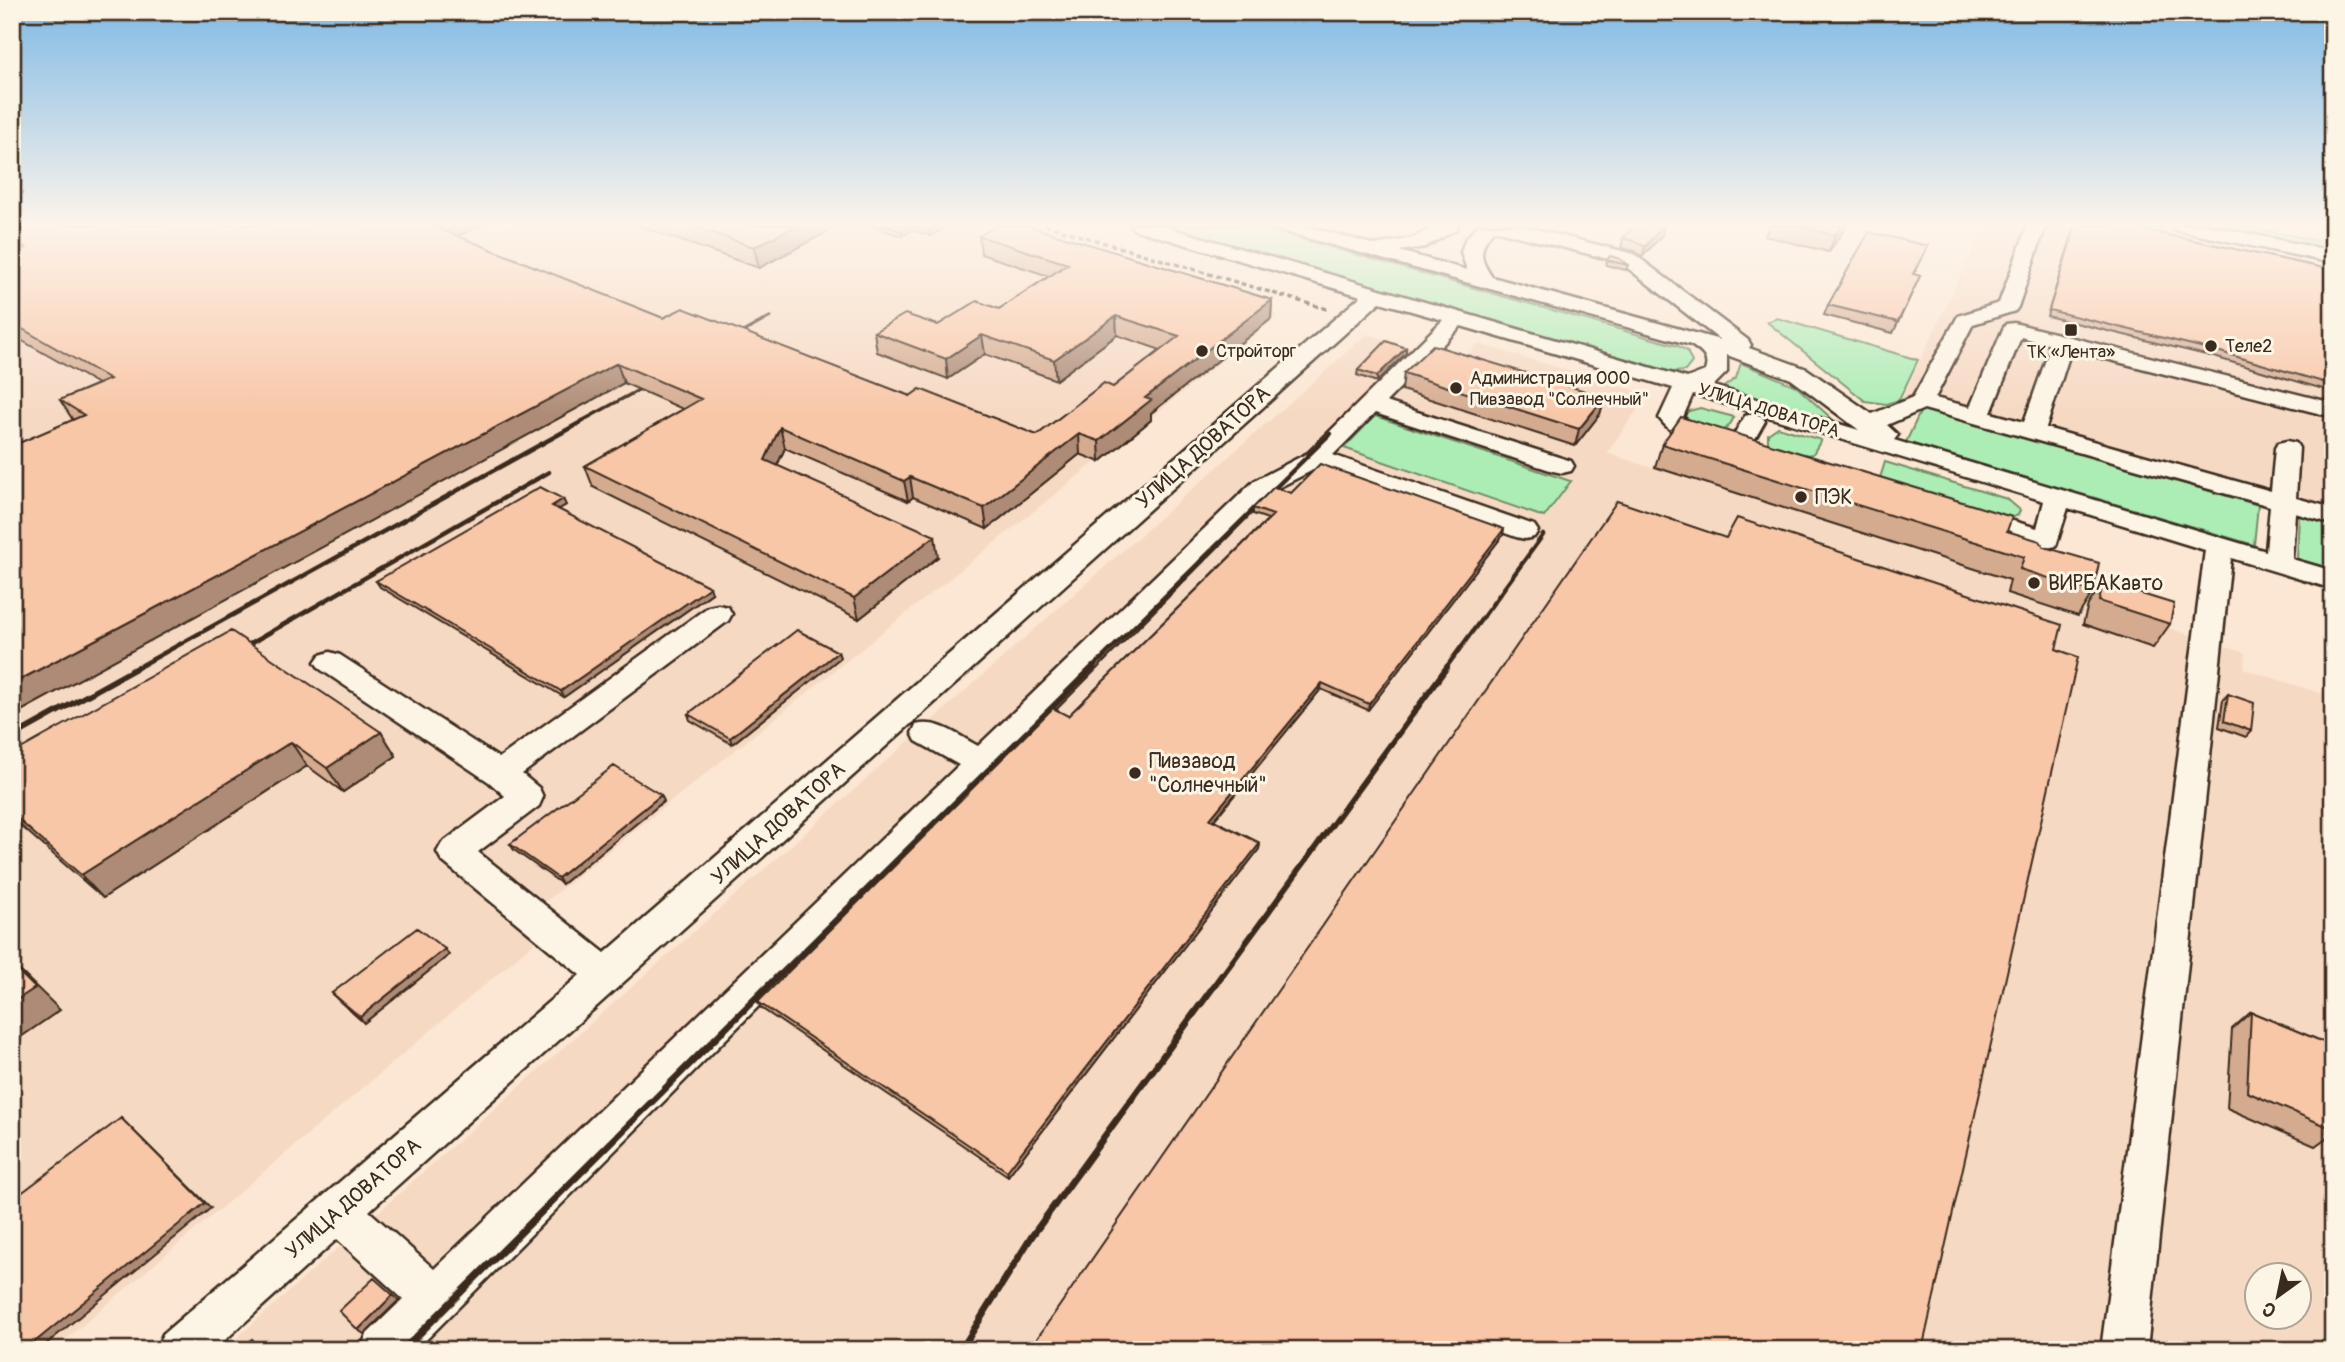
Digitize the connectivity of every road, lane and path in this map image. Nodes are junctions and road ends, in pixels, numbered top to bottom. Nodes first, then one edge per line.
1 (1259, 289) edge
2 (1357, 289) edge
3 (1513, 289) edge
4 (1667, 289) edge
5 (2014, 289) edge
6 (1376, 294) junction
7 (1351, 316) junction
8 (1457, 318) junction
9 (1696, 339) junction
10 (2063, 342) junction
11 (1754, 356) junction
12 (1686, 385) junction
13 (2290, 399) junction
14 (1922, 401) junction
15 (1370, 404) junction
16 (2333, 410) edge
17 (1978, 417) junction
18 (1754, 421) dead end
19 (1868, 425) junction
20 (2033, 432) junction
21 (1739, 446) junction
22 (1765, 454) edge
23 (1920, 455) junction
24 (1317, 458) junction
25 (1562, 466) dead end
26 (2058, 497) junction
27 (2283, 502) junction
28 (1944, 509) edge
29 (2333, 516) edge
30 (1525, 531) dead end
31 (2219, 546) junction
32 (2278, 563) junction
33 (2333, 580) edge
34 (718, 614) dead end
35 (330, 662) dead end
36 (927, 733) dead end
37 (982, 762) junction
38 (500, 774) junction
39 (606, 975) junction
40 (337, 1211) junction
41 (435, 1299) junction
42 (179, 1350) edge
43 (383, 1350) edge
44 (2124, 1350) edge

1 - 7 path
2 - 6 street, УЛИЦА ДОВАТОРА
3 - 9 street, УЛИЦА ДОВАТОРА
4 - 11 street
5 - 14 street
6 - 7 street, УЛИЦА ДОВАТОРА
6 - 8 street, УЛИЦА ДОВАТОРА
7 - 39 street, УЛИЦА ДОВАТОРА
8 - 12 street, УЛИЦА ДОВАТОРА
8 - 15 street
9 - 11 street, УЛИЦА ДОВАТОРА
9 - 12 street
10 - 13 street
10 - 17 street
10 - 20 street
11 - 19 street, УЛИЦА ДОВАТОРА
12 - 21 street
12 - 23 street, УЛИЦА ДОВАТОРА
13 - 16 street
13 - 27 street
14 - 17 street
14 - 19 street
15 - 24 street
15 - 25 street
17 - 20 street
18 - 21 street
19 - 23 street, УЛИЦА ДОВАТОРА
20 - 27 street
21 - 22 street
23 - 26 street, УЛИЦА ДОВАТОРА
24 - 30 street
24 - 37 street
26 - 28 street
26 - 31 street, УЛИЦА ДОВАТОРА
27 - 29 street
27 - 32 street
31 - 32 street, УЛИЦА ДОВАТОРА
31 - 44 street
32 - 33 street, УЛИЦА ДОВАТОРА
34 - 38 street
35 - 38 street
36 - 37 street
37 - 41 street
38 - 39 street
39 - 40 street, УЛИЦА ДОВАТОРА
40 - 41 street
40 - 42 street, УЛИЦА ДОВАТОРА
41 - 43 street

